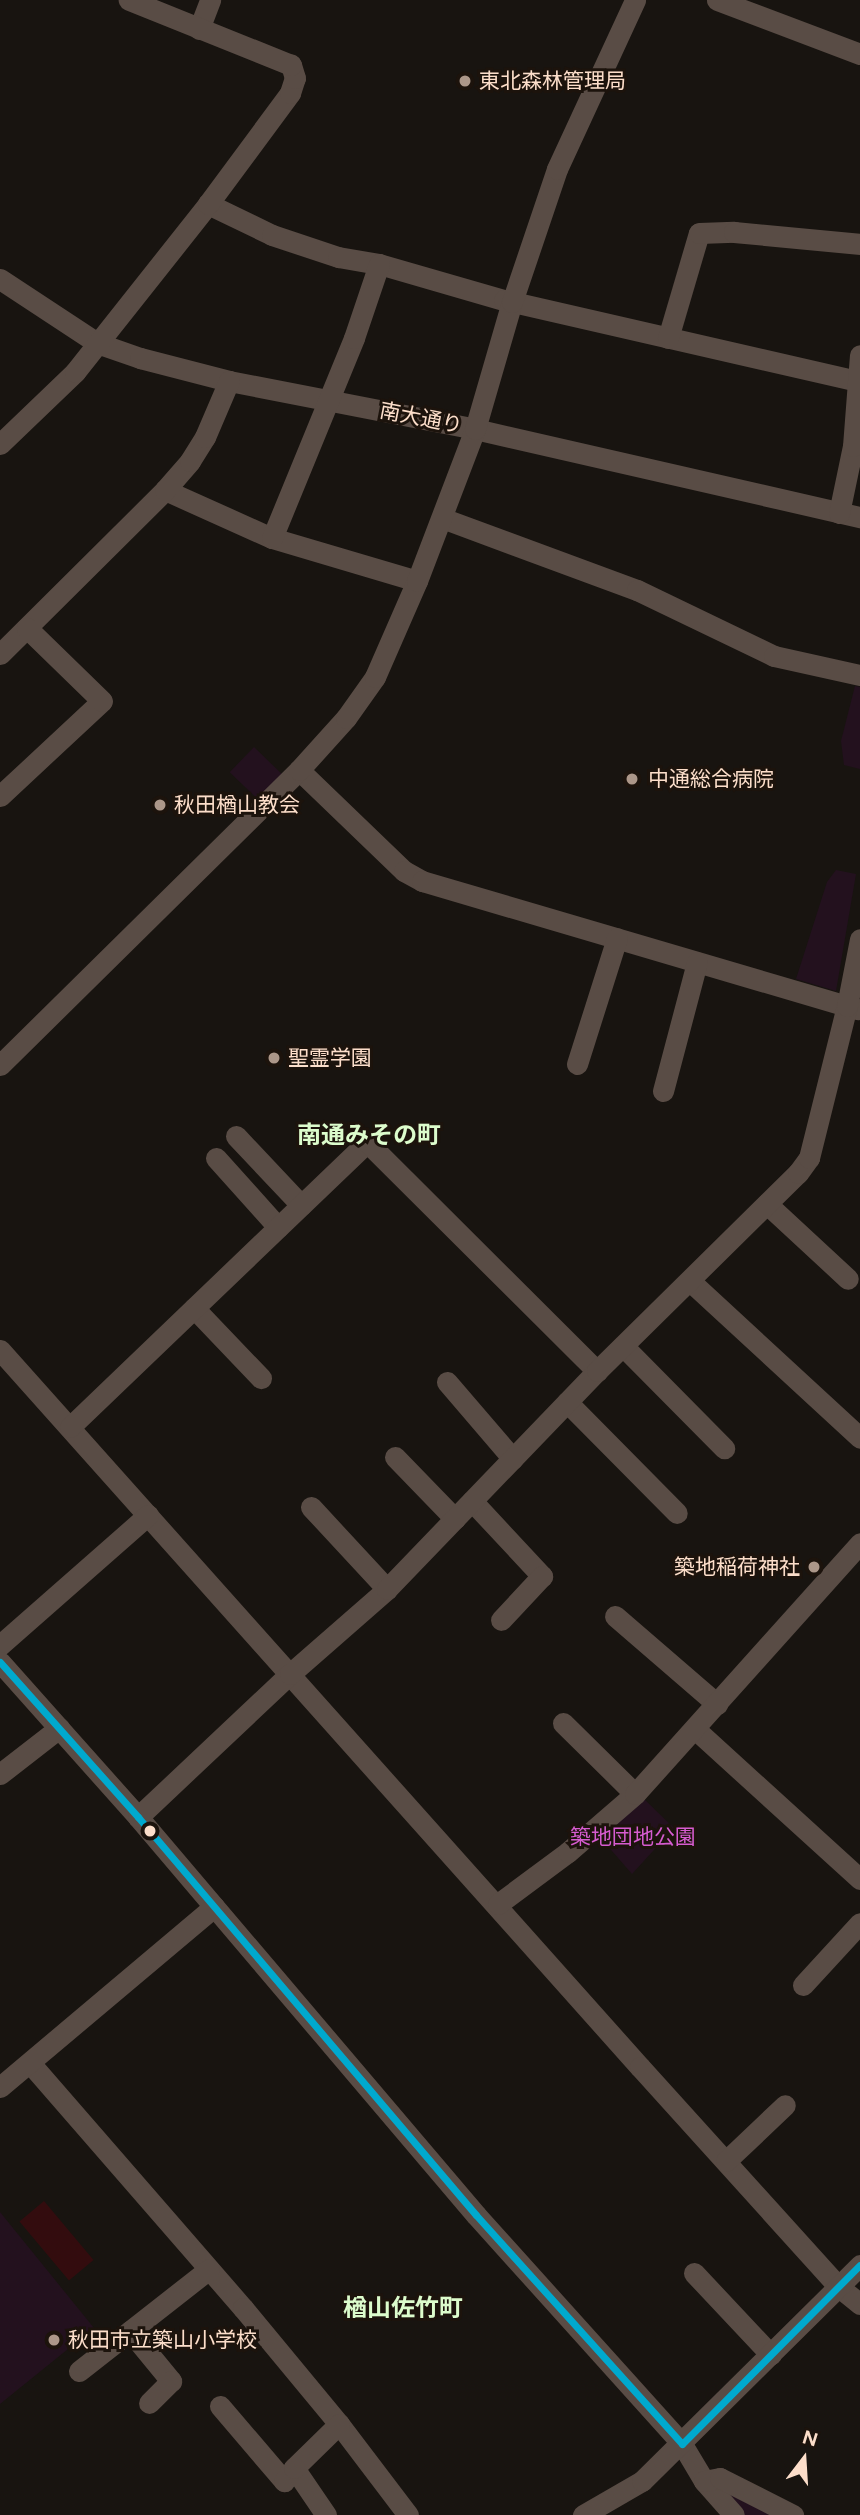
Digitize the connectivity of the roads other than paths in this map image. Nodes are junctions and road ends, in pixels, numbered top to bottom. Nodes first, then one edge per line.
1 (129, 0) edge
2 (210, 0) edge
3 (635, 0) edge
4 (717, 0) edge
5 (199, 29) junction
6 (860, 54) edge
7 (208, 204) junction
8 (860, 244) edge
9 (379, 264) junction
10 (0, 279) edge
11 (512, 302) junction
12 (668, 338) junction
13 (97, 343) junction
14 (860, 355) edge
15 (229, 381) junction
16 (858, 381) junction
17 (329, 400) junction
18 (475, 429) junction
19 (0, 444) edge
20 (165, 490) junction
21 (850, 515) edge
22 (442, 518) junction
23 (272, 538) junction
24 (417, 581) junction
25 (27, 628) junction
26 (0, 654) edge
27 (860, 675) edge
28 (299, 770) junction
29 (0, 796) edge
30 (617, 938) junction
31 (860, 939) edge
32 (698, 962) junction
33 (854, 1008) edge
34 (0, 1065) edge
35 (577, 1065) dead end
36 (663, 1091) dead end
37 (236, 1136) dead end
38 (216, 1158) dead end
39 (767, 1204) junction
40 (301, 1205) junction
41 (278, 1227) junction
42 (848, 1279) dead end
43 (690, 1281) junction
44 (194, 1308) junction
45 (623, 1346) junction
46 (0, 1350) edge
47 (597, 1371) junction
48 (261, 1378) dead end
49 (447, 1382) dead end
50 (567, 1402) junction
51 (70, 1427) junction
52 (860, 1438) edge
53 (724, 1448) dead end
54 (395, 1457) dead end
55 (513, 1459) junction
56 (472, 1501) junction
57 (311, 1507) dead end
58 (677, 1513) dead end
59 (148, 1515) junction
60 (455, 1519) junction
61 (860, 1543) edge
62 (387, 1589) junction
63 (615, 1616) dead end
64 (501, 1620) dead end
65 (0, 1645) edge
66 (0, 1662) edge
67 (290, 1674) junction
68 (717, 1704) junction
69 (563, 1723) dead end
70 (59, 1728) junction
71 (695, 1729) junction
72 (0, 1774) edge
73 (635, 1794) junction
74 (138, 1817) junction
75 (860, 1879) edge
76 (498, 1904) junction
77 (214, 1907) junction
78 (860, 1923) edge
79 (803, 1985) dead end
80 (30, 2063) junction
81 (0, 2087) edge
82 (785, 2105) dead end
83 (726, 2161) junction
84 (860, 2264) edge
85 (209, 2269) junction
86 (694, 2273) dead end
87 (839, 2287) junction
88 (860, 2304) edge
89 (130, 2331) junction
90 (771, 2356) junction
91 (79, 2371) dead end
92 (149, 2403) dead end
93 (220, 2406) dead end
94 (339, 2424) junction
95 (682, 2444) junction
96 (294, 2468) junction
97 (704, 2481) junction
98 (326, 2515) edge
99 (408, 2515) edge
100 (583, 2515) edge
101 (734, 2515) edge
102 (793, 2515) edge

1 - 5 street
2 - 5 street
3 - 11 street
4 - 6 street
5 - 7 street
7 - 9 street
7 - 13 street
8 - 12 street
9 - 11 street
9 - 17 street
10 - 13 street, 南大通り
11 - 12 street
11 - 18 street
12 - 16 street
13 - 15 street, 南大通り
13 - 19 street
14 - 16 street
15 - 17 street, 南大通り
15 - 20 street
16 - 21 street
17 - 18 street, 南大通り
17 - 23 street
18 - 21 street, 南大通り
18 - 22 street
20 - 23 street
20 - 25 street
22 - 24 street
22 - 27 street
23 - 24 street
24 - 28 street
25 - 26 street
25 - 29 street
28 - 30 street
28 - 34 street
30 - 32 street
30 - 35 street
31 - 33 street
32 - 33 street
32 - 36 street
33 - 39 street
37 - 40 street
38 - 41 street
39 - 42 street
39 - 43 street
40 - 41 street
40 - 47 street
41 - 44 street
43 - 45 street
43 - 52 street
44 - 48 street
44 - 51 street
45 - 47 street
45 - 53 street
46 - 51 street
47 - 50 street
49 - 55 street
50 - 55 street
50 - 58 street
51 - 59 street
54 - 60 street
55 - 56 street
56 - 60 street
56 - 64 street
57 - 62 street
59 - 65 street
59 - 67 street
60 - 62 street
61 - 68 street
62 - 67 street
63 - 68 street
66 - 70 street
67 - 74 street
67 - 76 street
68 - 71 street
69 - 73 street
70 - 72 street
70 - 74 street
71 - 73 street
71 - 75 street
73 - 76 street
74 - 77 street
76 - 83 street
77 - 80 street
77 - 95 street
78 - 79 street
80 - 81 street
80 - 85 street
82 - 83 street
83 - 87 street
84 - 87 street
85 - 89 street
85 - 94 street
86 - 90 street
87 - 88 street
87 - 90 street
89 - 91 street
89 - 92 street
90 - 95 street
93 - 96 street
94 - 96 street
94 - 99 street
95 - 97 street
95 - 100 street
96 - 98 street
97 - 101 street
97 - 102 street

